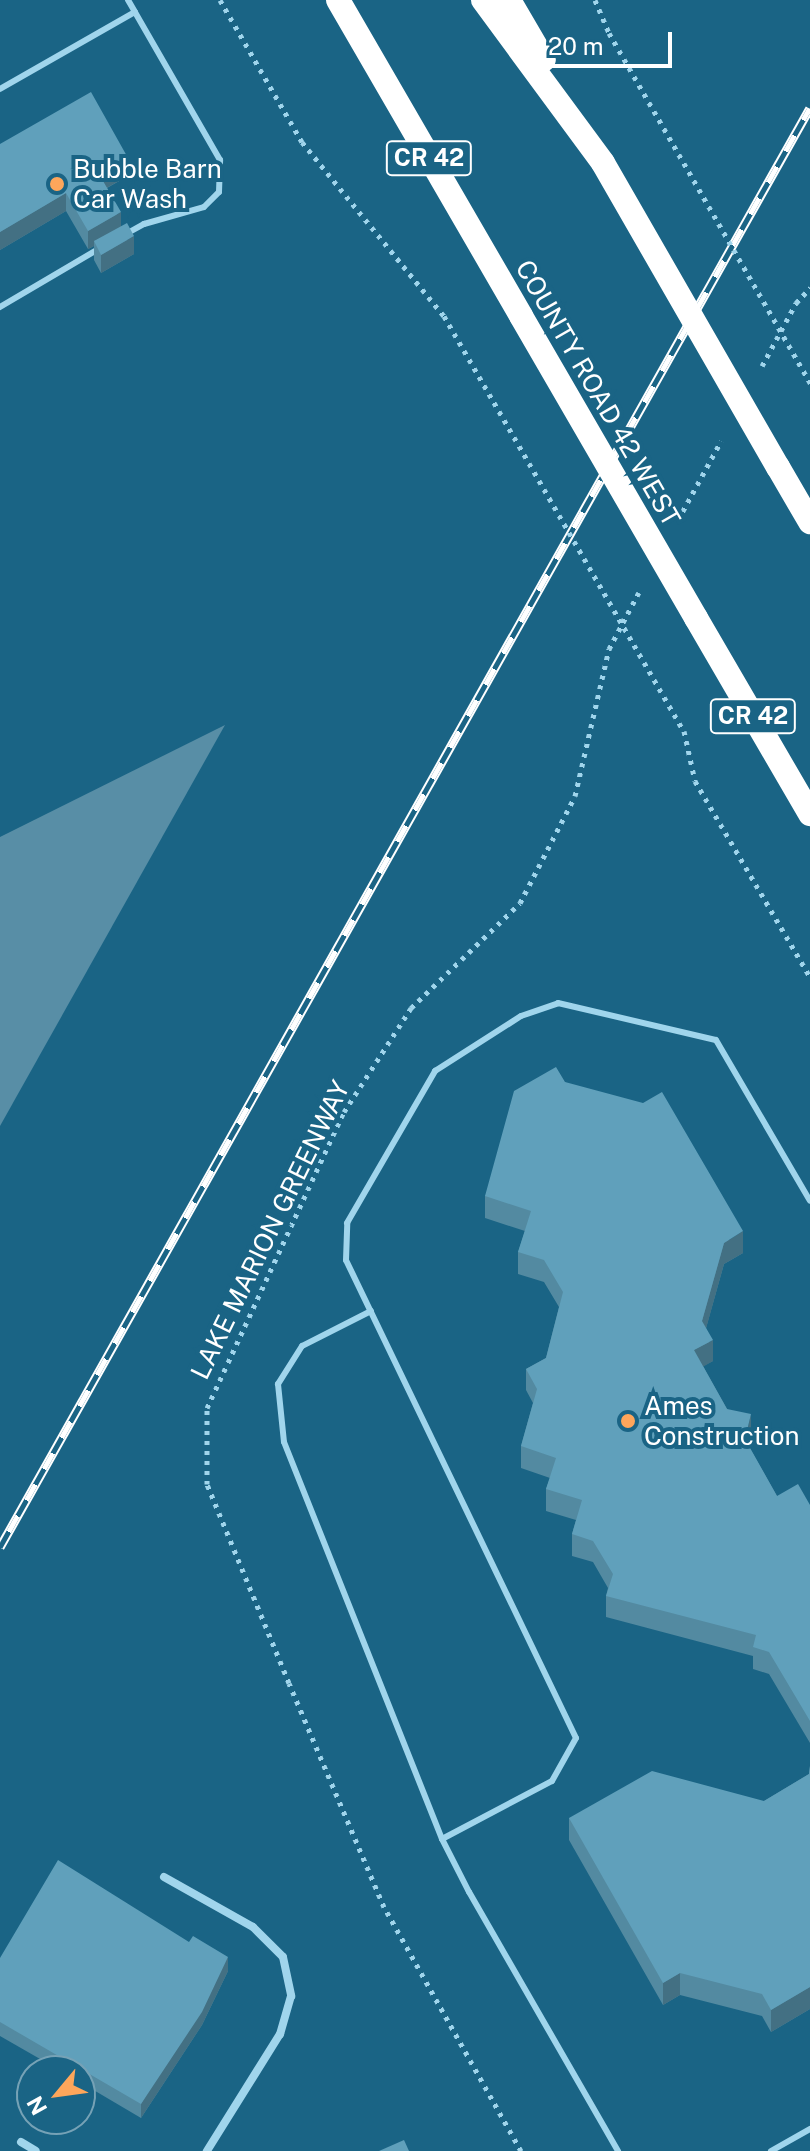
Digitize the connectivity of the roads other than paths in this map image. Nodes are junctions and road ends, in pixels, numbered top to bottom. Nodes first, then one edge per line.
1 (128, 0) edge
2 (338, 0) edge
3 (483, 0) edge
4 (509, 0) edge
5 (135, 12) junction
6 (0, 89) edge
7 (603, 163) junction
8 (121, 237) edge
9 (109, 244) edge
10 (0, 307) edge
11 (810, 522) edge
12 (810, 814) edge
13 (810, 1201) edge
14 (371, 1311) junction
15 (442, 1839) junction
16 (164, 1877) dead end
17 (810, 2129) edge
18 (21, 2142) dead end
19 (36, 2151) edge
20 (207, 2151) edge
21 (618, 2151) edge
22 (771, 2151) edge

1 - 5 lane
2 - 12 highway, COUNTY ROAD 42 WEST / CR 42, bridge
3 - 7 highway
4 - 7 highway
5 - 6 lane
5 - 8 lane
7 - 11 highway, bridge
9 - 10 lane
13 - 14 lane
14 - 15 lane
14 - 15 lane
15 - 21 lane
16 - 20 street
17 - 22 lane
18 - 19 street

